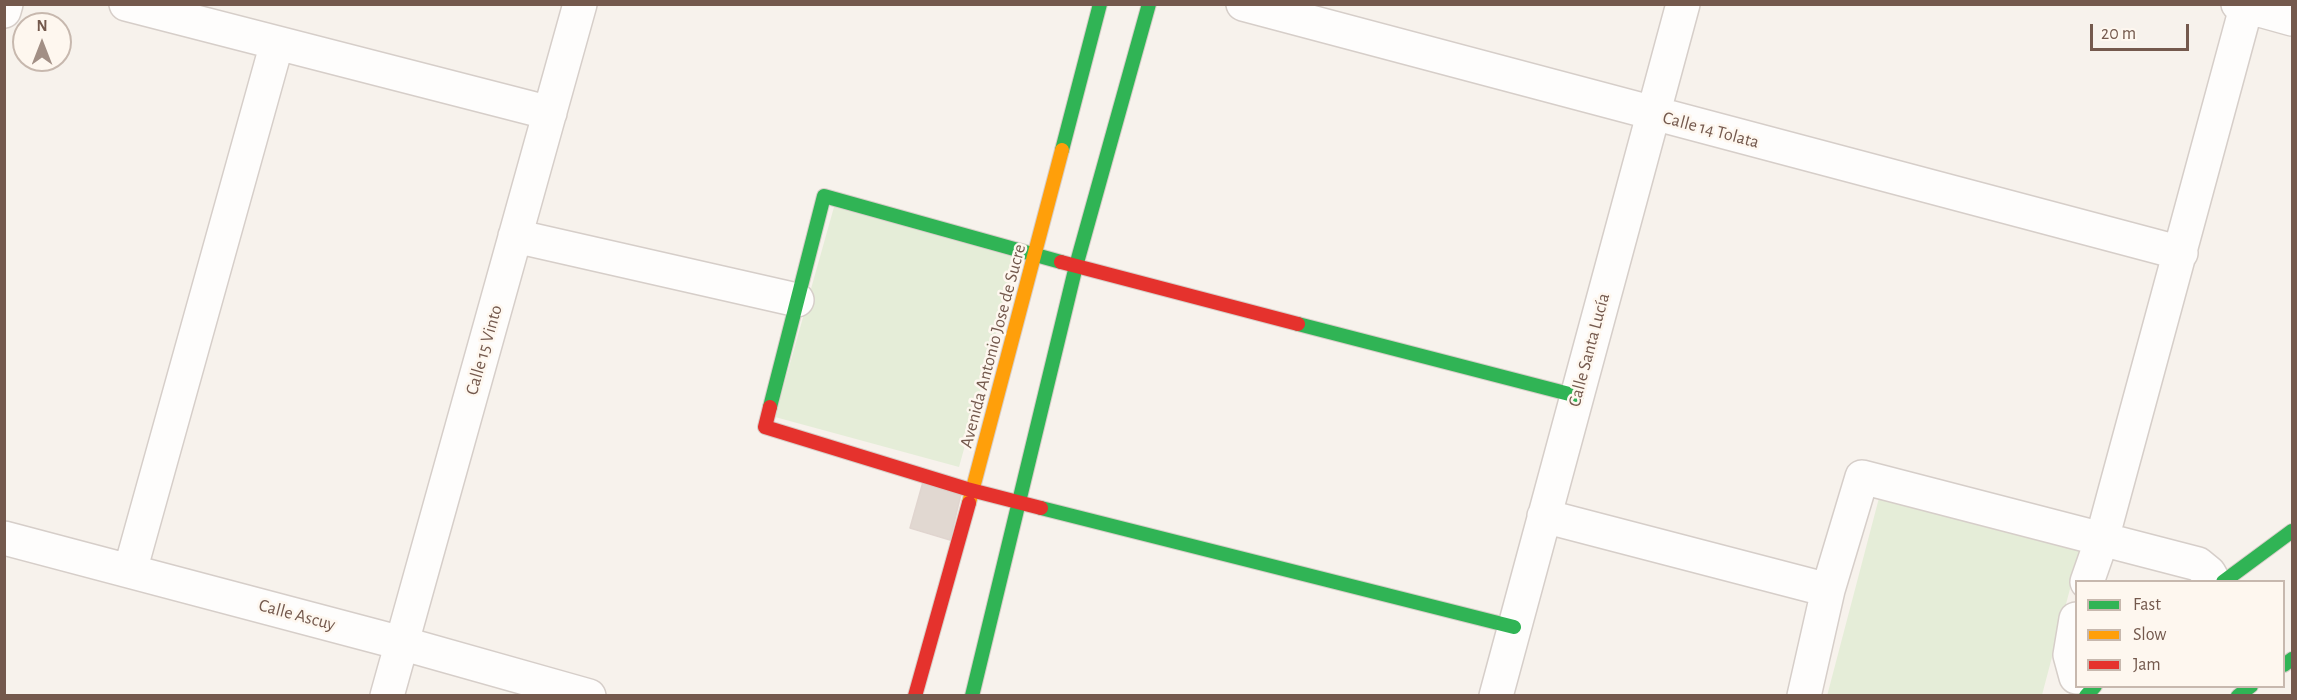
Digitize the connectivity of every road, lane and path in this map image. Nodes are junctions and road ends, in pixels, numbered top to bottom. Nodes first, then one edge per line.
1 (6, 4) edge
2 (126, 4) edge
3 (580, 4) edge
4 (1100, 4) edge
5 (1149, 4) edge
6 (1243, 4) edge
7 (1683, 4) edge
8 (2244, 5) edge
9 (4, 11) edge
10 (2292, 19) edge
11 (277, 43) junction
12 (550, 113) junction
13 (1653, 115) junction
14 (515, 236) junction
15 (1036, 253) junction
16 (2181, 253) junction
17 (1076, 266) junction
18 (797, 300) junction
19 (1576, 396) junction
20 (974, 490) junction
21 (1018, 501) junction
22 (1544, 516) junction
23 (2292, 531) edge
24 (4, 538) edge
25 (2102, 539) junction
26 (130, 571) junction
27 (2088, 580) edge
28 (2213, 580) edge
29 (2226, 580) edge
30 (1828, 590) junction
31 (2075, 624) edge
32 (1514, 627) junction
33 (402, 643) junction
34 (2075, 666) edge
35 (387, 696) edge
36 (590, 696) edge
37 (915, 696) edge
38 (972, 696) edge
39 (1496, 696) edge
40 (1804, 696) edge

1 - 9 street
2 - 11 street
3 - 12 street, Calle 15 Vinto
4 - 15 street, Avenida Antonio Jose de Sucre
5 - 17 street
6 - 13 street, Calle 14 Tolata
7 - 13 street, Calle Santa Lucía
8 - 10 street
8 - 16 street
11 - 12 street
11 - 26 street
12 - 14 street, Calle 15 Vinto
13 - 16 street, Calle 14 Tolata
13 - 19 street, Calle Santa Lucía
14 - 18 street
14 - 33 street, Calle 15 Vinto
15 - 17 street
15 - 18 street
15 - 20 street, Avenida Antonio Jose de Sucre
16 - 25 street
17 - 19 street
17 - 21 street
18 - 20 street
19 - 22 street, Calle Santa Lucía
20 - 21 street
20 - 37 street, Avenida Antonio Jose de Sucre
21 - 32 street
21 - 38 street
22 - 30 street
22 - 32 street, Calle Santa Lucía
23 - 29 street
24 - 26 street, Calle Ascuy
25 - 27 street
25 - 28 street
25 - 30 street
26 - 33 street, Calle Ascuy
30 - 40 street
31 - 34 street
32 - 39 street, Calle Santa Lucía
33 - 35 street, Calle 15 Vinto
33 - 36 street, Calle Ascuy

